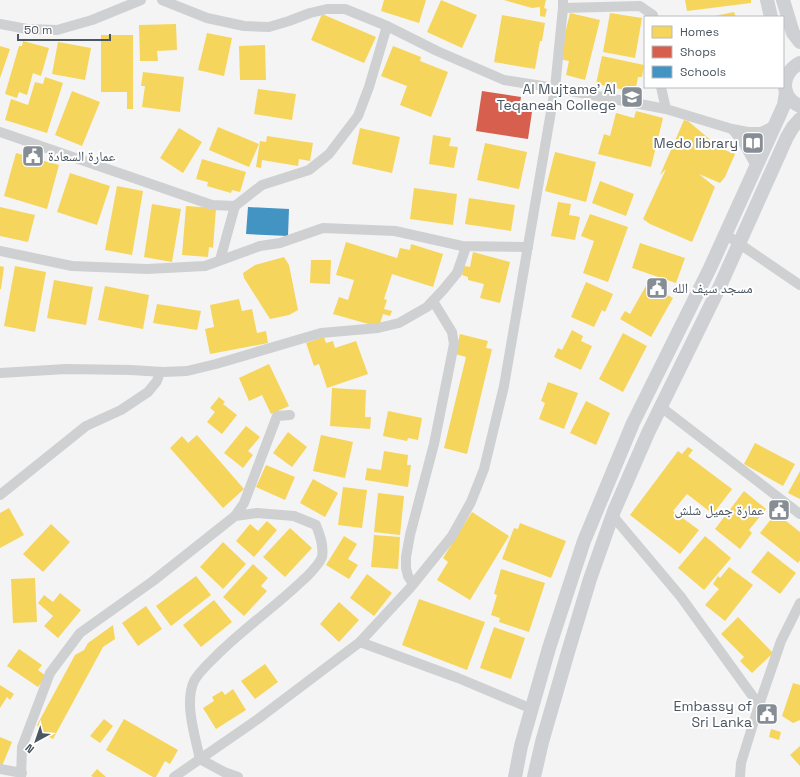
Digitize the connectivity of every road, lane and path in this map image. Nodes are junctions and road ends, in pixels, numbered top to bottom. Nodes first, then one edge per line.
1 (141, 0) edge
2 (162, 0) edge
3 (767, 0) edge
4 (786, 2) edge
5 (563, 4) edge
6 (654, 16) edge
7 (771, 16) edge
8 (0, 24) edge
9 (387, 26) junction
10 (800, 42) edge
11 (800, 63) edge
12 (784, 67) edge
13 (786, 78) junction
14 (555, 88) junction
15 (661, 88) edge
16 (786, 92) junction
17 (800, 106) edge
18 (666, 109) junction
19 (800, 119) edge
20 (775, 125) junction
21 (732, 129) junction
22 (0, 132) edge
23 (756, 166) junction
24 (235, 206) junction
25 (725, 234) junction
26 (740, 243) junction
27 (466, 247) junction
28 (528, 247) junction
29 (0, 251) edge
30 (220, 260) junction
31 (800, 285) edge
32 (433, 301) junction
33 (160, 372) junction
34 (0, 373) edge
35 (661, 407) junction
36 (290, 415) dead end
37 (0, 495) edge
38 (800, 514) edge
39 (612, 515) junction
40 (235, 516) junction
41 (413, 584) junction
42 (800, 603) edge
43 (360, 642) junction
44 (759, 705) junction
45 (532, 709) junction
46 (200, 759) junction
47 (0, 769) edge
48 (22, 775) edge
49 (174, 777) edge
50 (238, 777) edge
51 (515, 777) edge
52 (534, 777) edge
53 (740, 777) edge

1 - 8 street
2 - 9 street
3 - 7 main road
4 - 10 main road
5 - 6 street
5 - 14 street
9 - 14 street
9 - 24 street
11 - 13 main road
12 - 13 main road
13 - 16 main road
14 - 18 street
14 - 28 street
15 - 18 street
16 - 17 main road
16 - 20 main road
18 - 21 street
19 - 26 main road
20 - 21 street
20 - 23 main road
21 - 23 street
22 - 24 street
23 - 25 main road
24 - 30 street
25 - 26 street
25 - 45 main road
26 - 31 street
26 - 35 main road
27 - 28 street
27 - 30 street
27 - 32 street
28 - 41 street
29 - 30 street
32 - 33 street
32 - 41 street
33 - 34 street
33 - 37 street
35 - 38 street
35 - 39 main road
36 - 40 street
39 - 44 street
39 - 52 main road
40 - 46 street
40 - 48 street
41 - 43 street
42 - 44 street
43 - 45 street
43 - 46 street
44 - 53 street
45 - 51 main road
46 - 49 street
46 - 50 street
47 - 48 street

